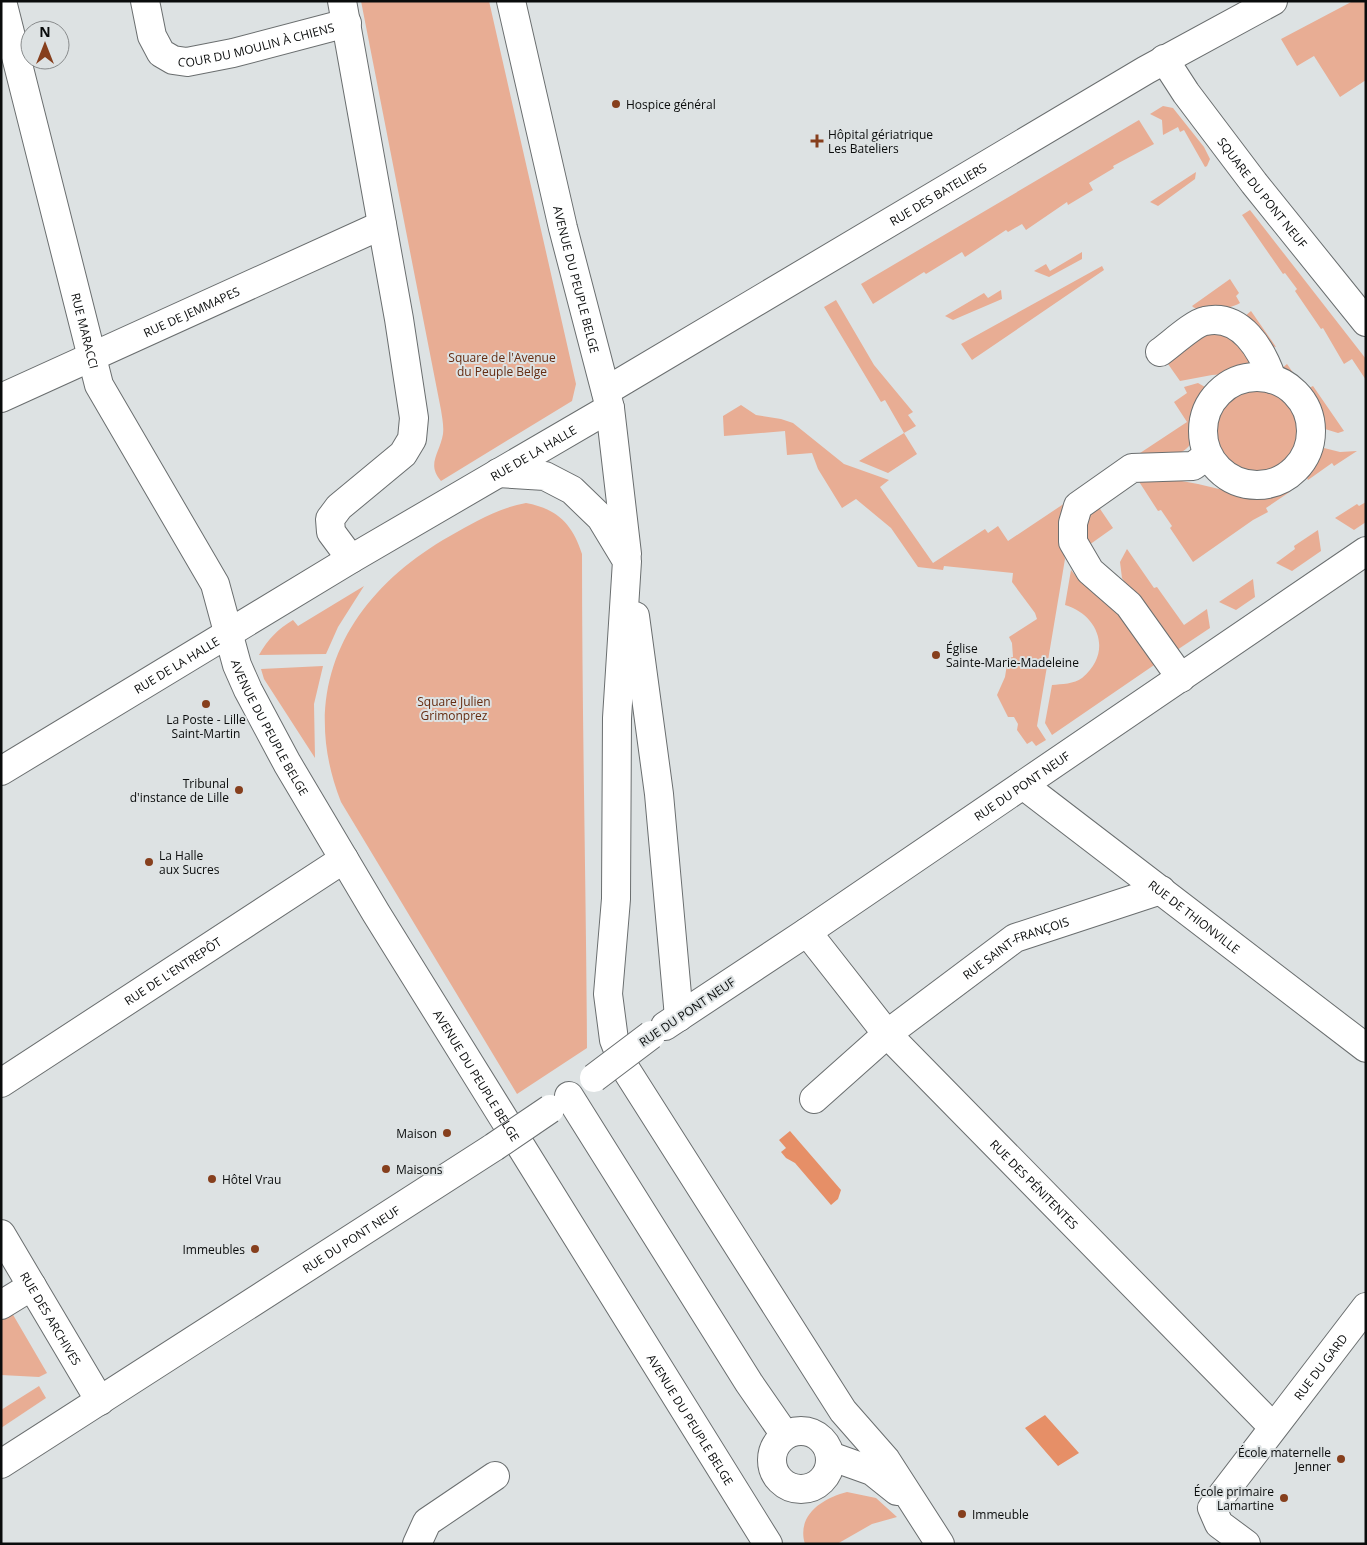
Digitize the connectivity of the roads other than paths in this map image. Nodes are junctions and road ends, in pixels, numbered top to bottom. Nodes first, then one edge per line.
1 (2, 1) edge
2 (145, 1) edge
3 (510, 1) edge
4 (1273, 1) edge
5 (345, 12) edge
6 (1164, 59) junction
7 (382, 225) junction
8 (1366, 322) edge
9 (1160, 352) dead end
10 (91, 356) junction
11 (1272, 379) junction
12 (1, 398) edge
13 (608, 399) junction
14 (1208, 454) junction
15 (498, 473) junction
16 (1366, 551) edge
17 (351, 559) junction
18 (628, 561) junction
19 (228, 635) junction
20 (1181, 678) junction
21 (1, 771) edge
22 (1023, 784) junction
23 (344, 859) junction
24 (1161, 890) junction
25 (808, 932) junction
26 (679, 1017) junction
27 (887, 1034) junction
28 (1366, 1048) edge
29 (1, 1083) edge
30 (814, 1099) dead end
31 (560, 1103) junction
32 (1, 1234) edge
33 (32, 1286) junction
34 (1, 1305) edge
35 (1366, 1307) edge
36 (100, 1401) junction
37 (843, 1411) junction
38 (1272, 1426) junction
39 (785, 1436) junction
40 (830, 1454) junction
41 (1, 1464) edge
42 (495, 1476) dead end
43 (779, 1479) junction
44 (744, 1506) junction
45 (934, 1533) edge
46 (417, 1544) edge
47 (768, 1544) edge
48 (1246, 1544) edge

1 - 10 street, RUE MARACCI
2 - 5 street, COUR DU MOULIN À CHIENS
3 - 13 street, AVENUE DU PEUPLE BELGE
4 - 6 street, RUE DES BATELIERS
5 - 7 street
6 - 8 street, SQUARE DU PONT NEUF
6 - 13 street, RUE DES BATELIERS
7 - 10 street, RUE DE JEMMAPES
7 - 17 street
9 - 11 street
10 - 12 street, RUE DE JEMMAPES
10 - 19 street, RUE MARACCI
11 - 14 street
11 - 14 street
13 - 15 street, RUE DE LA HALLE
13 - 18 street, AVENUE DU PEUPLE BELGE
14 - 20 street
15 - 17 street, RUE DE LA HALLE
15 - 18 street, AVENUE DU PEUPLE BELGE
16 - 20 street, RUE DU PONT NEUF
17 - 19 street, RUE DE LA HALLE
18 - 26 street, AVENUE DU PEUPLE BELGE
18 - 37 street, AVENUE DU PEUPLE BELGE
19 - 21 street, RUE DE LA HALLE
19 - 23 street, AVENUE DU PEUPLE BELGE
20 - 22 street, RUE DU PONT NEUF
22 - 24 street, RUE DE THIONVILLE
22 - 25 street, RUE DU PONT NEUF
23 - 29 street, RUE DE L'ENTREPÔT
23 - 44 street, AVENUE DU PEUPLE BELGE
24 - 27 street, RUE SAINT-FRANÇOIS
24 - 28 street, RUE DE THIONVILLE
25 - 26 street, RUE DU PONT NEUF
25 - 27 street, RUE DES PÉNITENTES
26 - 31 street, RUE DU PONT NEUF, bridge
27 - 30 street, RUE SAINT-FRANÇOIS
27 - 38 street, RUE DES PÉNITENTES
31 - 36 street, RUE DU PONT NEUF, bridge
31 - 39 street
32 - 33 street, RUE DES ARCHIVES
33 - 34 street
33 - 36 street, RUE DES ARCHIVES
35 - 38 street, RUE DU GARD
36 - 41 street, RUE DU PONT NEUF
37 - 40 street
37 - 45 street, AVENUE DU PEUPLE BELGE
38 - 48 street, RUE DU GARD
39 - 40 street, AVENUE DU PEUPLE BELGE
39 - 43 street
40 - 43 street
40 - 45 street, AVENUE DU PEUPLE BELGE
42 - 46 street
43 - 44 street
44 - 47 street, AVENUE DU PEUPLE BELGE

